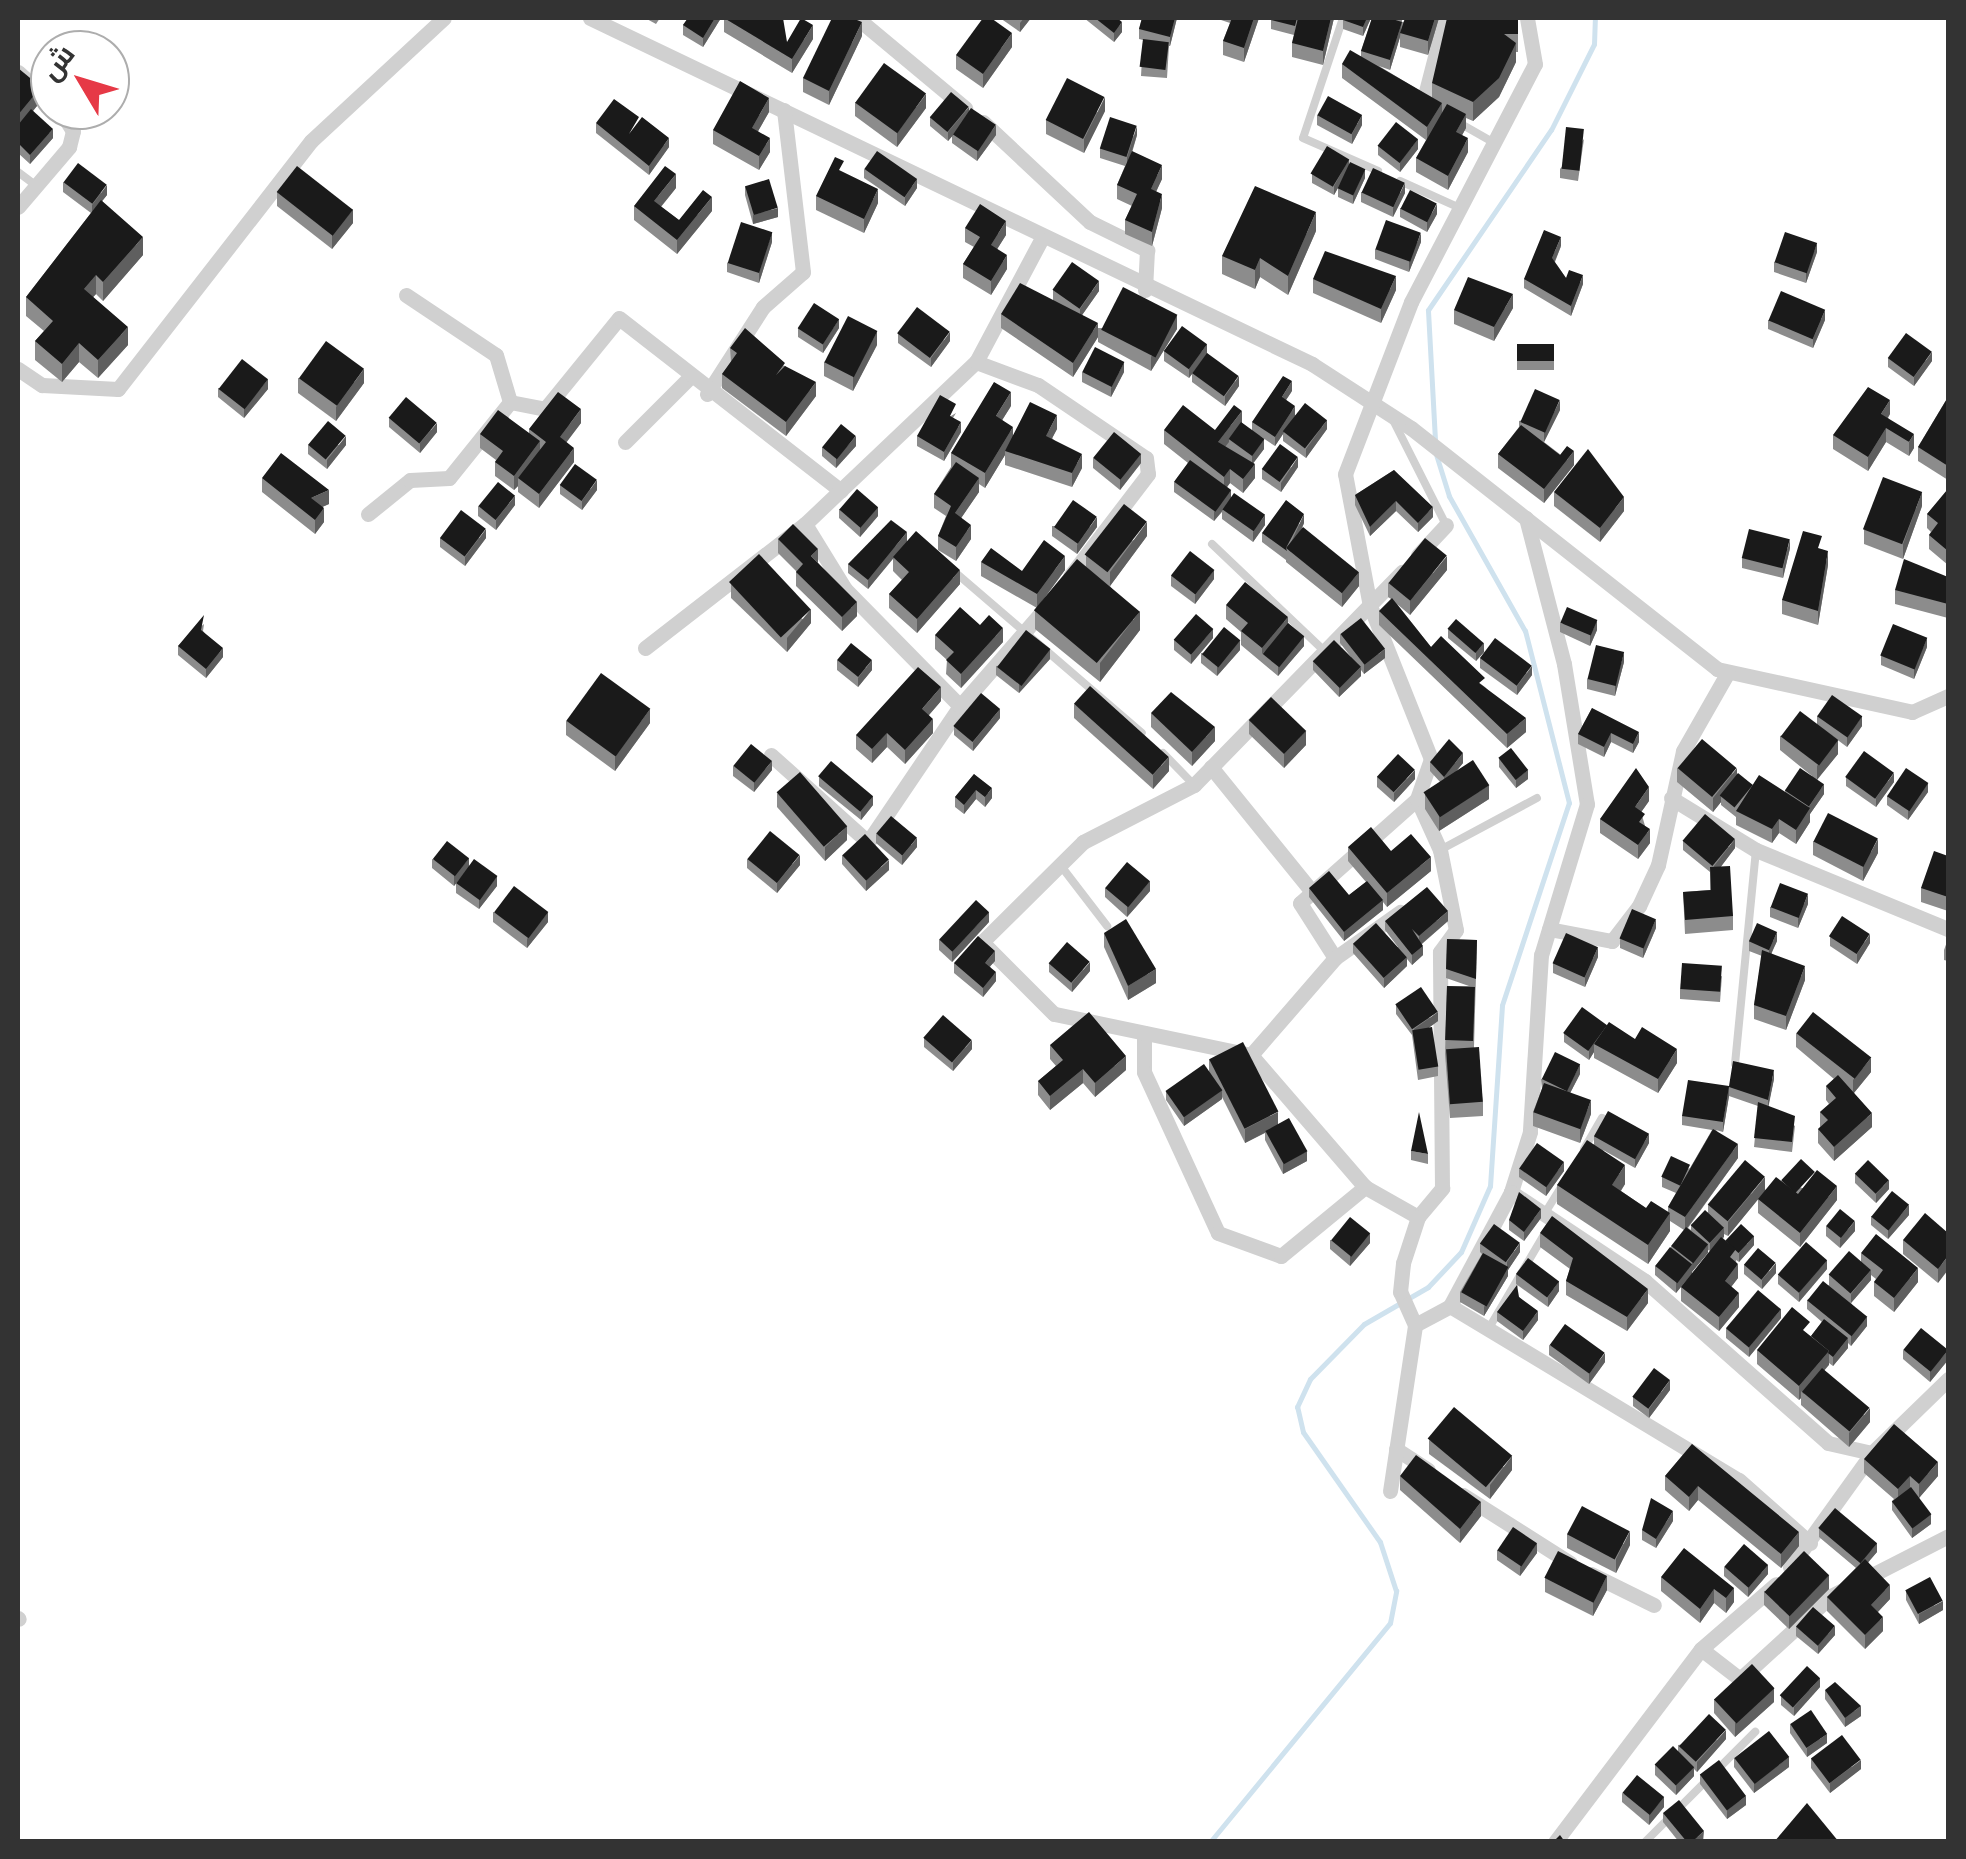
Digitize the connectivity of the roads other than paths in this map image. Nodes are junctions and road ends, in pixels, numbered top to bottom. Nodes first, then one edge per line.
1 (444, 18) edge
2 (590, 18) edge
3 (857, 18) edge
4 (1342, 18) edge
5 (1445, 18) edge
6 (1526, 18) edge
7 (1336, 49) junction
8 (1351, 58) edge
9 (1424, 102) edge
10 (784, 110) junction
11 (1452, 119) edge
12 (72, 130) edge
13 (1496, 144) junction
14 (18, 172) edge
15 (40, 188) junction
16 (18, 207) edge
17 (1462, 208) junction
18 (1041, 240) junction
19 (1145, 290) junction
20 (406, 295) dead end
21 (976, 362) junction
22 (18, 369) edge
23 (691, 376) junction
24 (707, 394) junction
25 (1368, 398) junction
26 (510, 402) junction
27 (1392, 415) junction
28 (625, 442) dead end
29 (841, 491) junction
30 (368, 514) dead end
31 (1526, 518) junction
32 (804, 524) junction
33 (1446, 525) joint
34 (1212, 544) dead end
35 (951, 569) edge
36 (1370, 606) junction
37 (1027, 631) junction
38 (1320, 647) junction
39 (645, 648) dead end
40 (1728, 672) junction
41 (1948, 696) edge
42 (960, 706) junction
43 (771, 755) edge
44 (1212, 768) junction
45 (1194, 784) junction
46 (1537, 798) dead end
47 (1672, 798) junction
48 (1416, 800) junction
49 (1440, 850) junction
50 (1756, 850) junction
51 (1058, 864) junction
52 (1440, 884) junction
53 (1309, 888) junction
54 (1107, 926) edge
55 (1548, 929) junction
56 (1948, 929) edge
57 (1335, 958) junction
58 (1144, 1033) junction
59 (1251, 1055) junction
60 (1735, 1064) edge
61 (1602, 1118) edge
62 (1365, 1186) junction
63 (1511, 1192) junction
64 (1418, 1217) junction
65 (1550, 1218) junction
66 (1450, 1306) junction
67 (1412, 1319) junction
68 (1486, 1332) junction
69 (1948, 1380) edge
70 (1396, 1449) junction
71 (1872, 1454) junction
72 (1390, 1491) dead end
73 (1948, 1536) edge
74 (1810, 1543) junction
75 (1654, 1605) dead end
76 (1700, 1650) junction
77 (1755, 1732) dead end
78 (1554, 1842) edge
79 (1645, 1842) edge

1 - 22 street
2 - 10 street
3 - 19 street
4 - 7 lane
5 - 9 street
6 - 13 street
7 - 8 lane
7 - 17 lane
10 - 18 street
10 - 24 street
11 - 13 lane
12 - 15 street
13 - 17 street
14 - 15 lane
15 - 16 street
17 - 25 street
18 - 19 street
18 - 21 street
19 - 25 street
20 - 26 street
21 - 29 street
21 - 37 street
23 - 24 street
23 - 26 street
23 - 28 street
24 - 29 street
25 - 27 street
25 - 36 street
26 - 30 street
27 - 31 street
27 - 33 lane
29 - 32 street
31 - 40 street
31 - 55 street
32 - 39 street
32 - 42 street
33 - 36 street
34 - 38 lane
35 - 37 lane
36 - 38 street
36 - 48 street
37 - 42 street
37 - 45 lane
38 - 44 street
40 - 41 street
40 - 47 street
42 - 43 street
44 - 45 street
44 - 53 street
45 - 51 street
46 - 49 lane
47 - 50 street
47 - 55 street
48 - 49 street
48 - 53 street
49 - 52 street
50 - 56 street
50 - 60 lane
51 - 54 lane
51 - 58 street
52 - 57 street
52 - 64 street
53 - 57 street
55 - 63 street
57 - 59 street
58 - 59 street
58 - 62 street
59 - 62 street
61 - 65 lane
62 - 64 street
63 - 65 street
63 - 66 street
64 - 67 street
65 - 68 lane
65 - 71 street
66 - 67 street
66 - 68 street
67 - 70 street
68 - 74 street
69 - 71 street
70 - 72 street
70 - 75 street
71 - 74 street
73 - 76 street
74 - 76 street
76 - 78 street
77 - 79 lane

